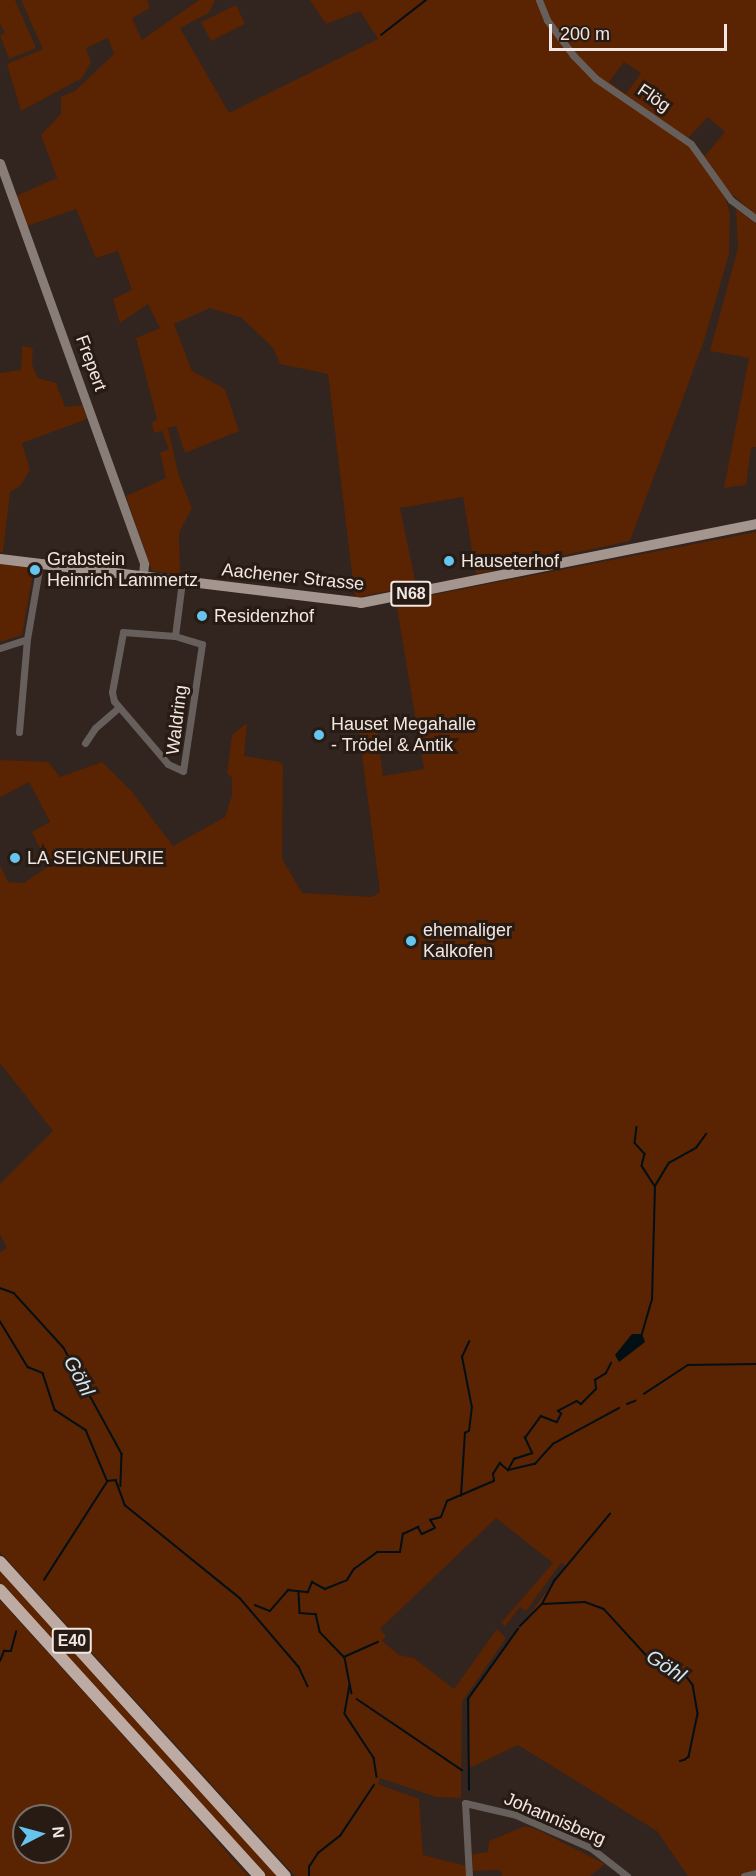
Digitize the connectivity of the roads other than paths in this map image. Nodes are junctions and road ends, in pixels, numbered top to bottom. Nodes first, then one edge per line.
1 (539, 0) edge
2 (0, 163) edge
3 (756, 219) edge
4 (756, 524) edge
5 (0, 559) edge
6 (40, 564) junction
7 (143, 576) junction
8 (182, 581) junction
9 (175, 636) junction
10 (27, 639) junction
11 (0, 648) edge
12 (118, 708) junction
13 (19, 732) dead end
14 (85, 743) dead end
15 (0, 1562) edge
16 (0, 1590) edge
17 (756, 1873) edge
18 (259, 1876) edge
19 (285, 1876) edge
20 (470, 1876) edge
21 (627, 1876) edge
22 (744, 1876) edge

1 - 3 street, Flög
2 - 7 street, Frepert
4 - 8 main road, Aachener Strasse / N68
5 - 6 main road, Aachener Strasse / N68
6 - 7 main road, Aachener Strasse / N68
6 - 10 street
7 - 8 main road, Aachener Strasse / N68
8 - 9 street
9 - 12 street, Waldring
9 - 12 street, Waldring
10 - 11 street
10 - 13 street
12 - 14 street
15 - 19 highway, E40
16 - 18 highway, E40
17 - 22 street
20 - 21 street, Johannisberg

